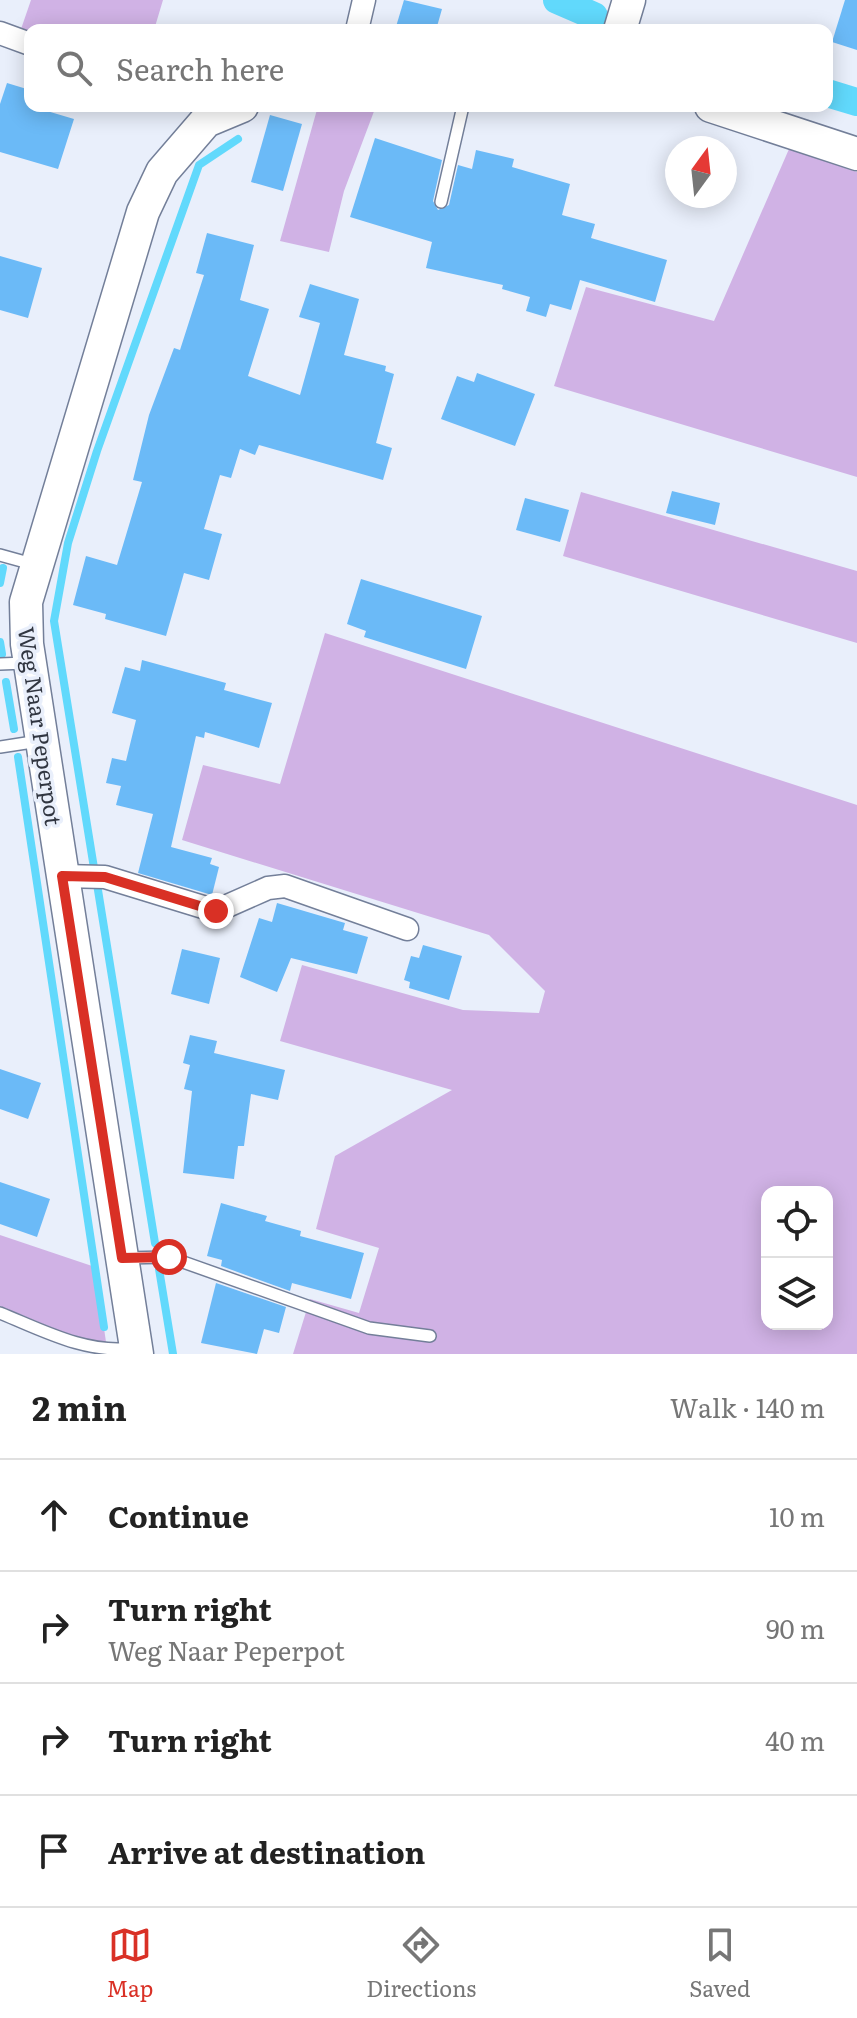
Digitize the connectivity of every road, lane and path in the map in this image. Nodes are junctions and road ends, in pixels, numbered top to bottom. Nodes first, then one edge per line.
1 (364, 0) edge
2 (629, 0) edge
3 (358, 24) edge
4 (622, 24) edge
5 (0, 33) edge
6 (24, 42) edge
7 (462, 112) edge
8 (729, 112) edge
9 (199, 113) edge
10 (857, 154) edge
11 (441, 202) dead end
12 (0, 555) edge
13 (37, 565) junction
14 (15, 663) edge
15 (43, 740) junction
16 (0, 747) edge
17 (62, 876) junction
18 (407, 929) dead end
19 (122, 1258) junction
20 (0, 1313) edge
21 (430, 1336) dead end
22 (137, 1350) edge

1 - 3 street
2 - 4 street
5 - 6 street
7 - 11 lane
8 - 10 street
9 - 13 street, Weg Naar Peperpot
12 - 13 lane
13 - 14 street, Weg Naar Peperpot
14 - 15 street, Weg Naar Peperpot
15 - 16 lane
15 - 17 street, Weg Naar Peperpot
17 - 18 street
17 - 19 street, Weg Naar Peperpot
19 - 21 lane
19 - 22 street, Weg Naar Peperpot
20 - 22 lane

